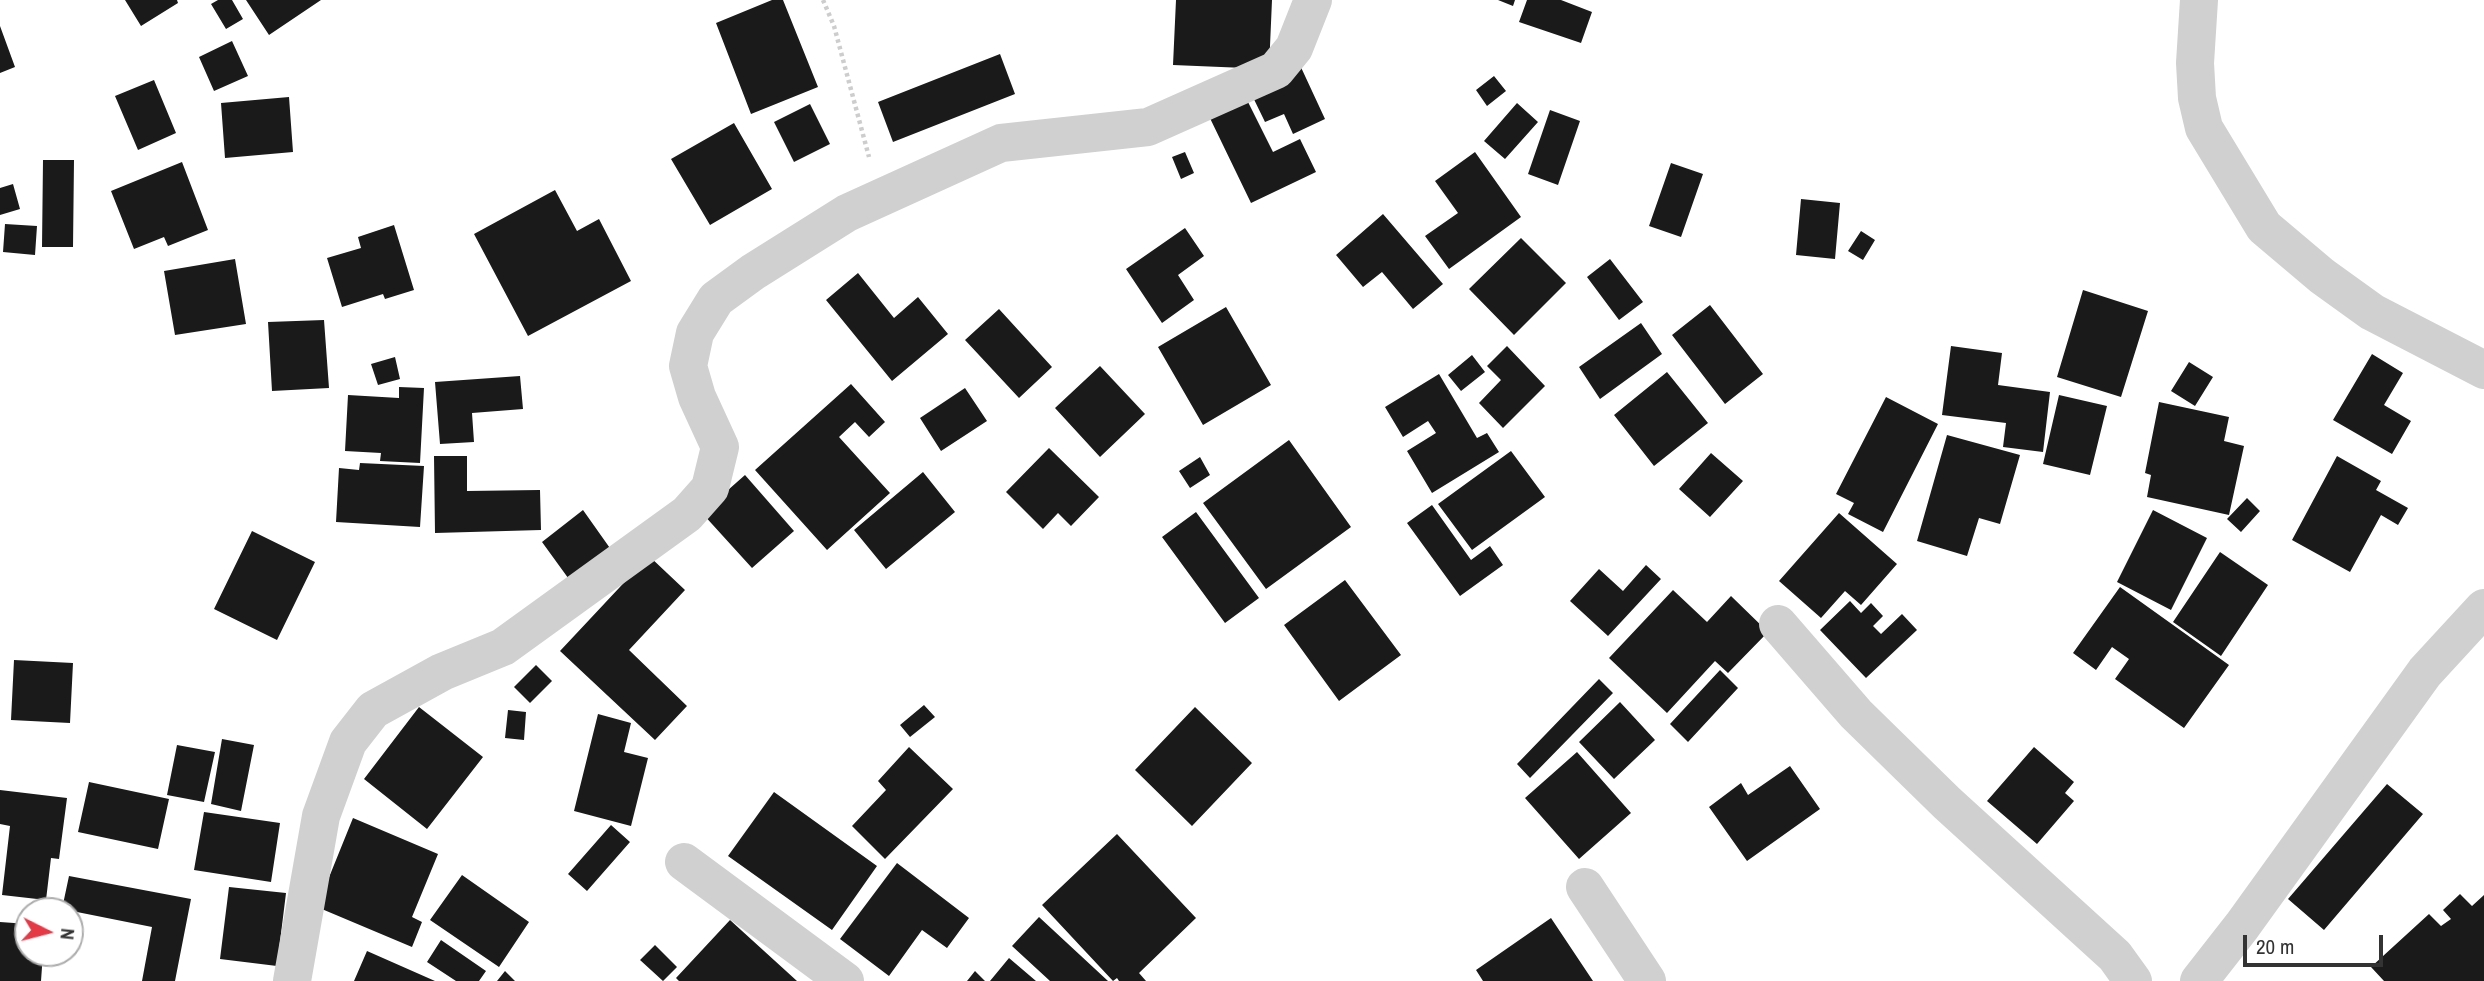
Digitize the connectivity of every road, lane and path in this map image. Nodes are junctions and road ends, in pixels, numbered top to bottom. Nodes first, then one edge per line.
1 (823, 0) edge
2 (1313, 0) edge
3 (2200, 0) edge
4 (880, 198) junction
5 (2484, 370) edge
6 (2484, 608) edge
7 (1778, 624) dead end
8 (684, 862) dead end
9 (1585, 887) dead end
10 (292, 981) edge
11 (845, 981) edge
12 (1647, 981) edge
13 (2133, 981) edge
14 (2199, 981) edge

1 - 4 path
2 - 4 street
3 - 5 street
4 - 10 street
6 - 14 street
7 - 13 street
8 - 11 street
9 - 12 street

